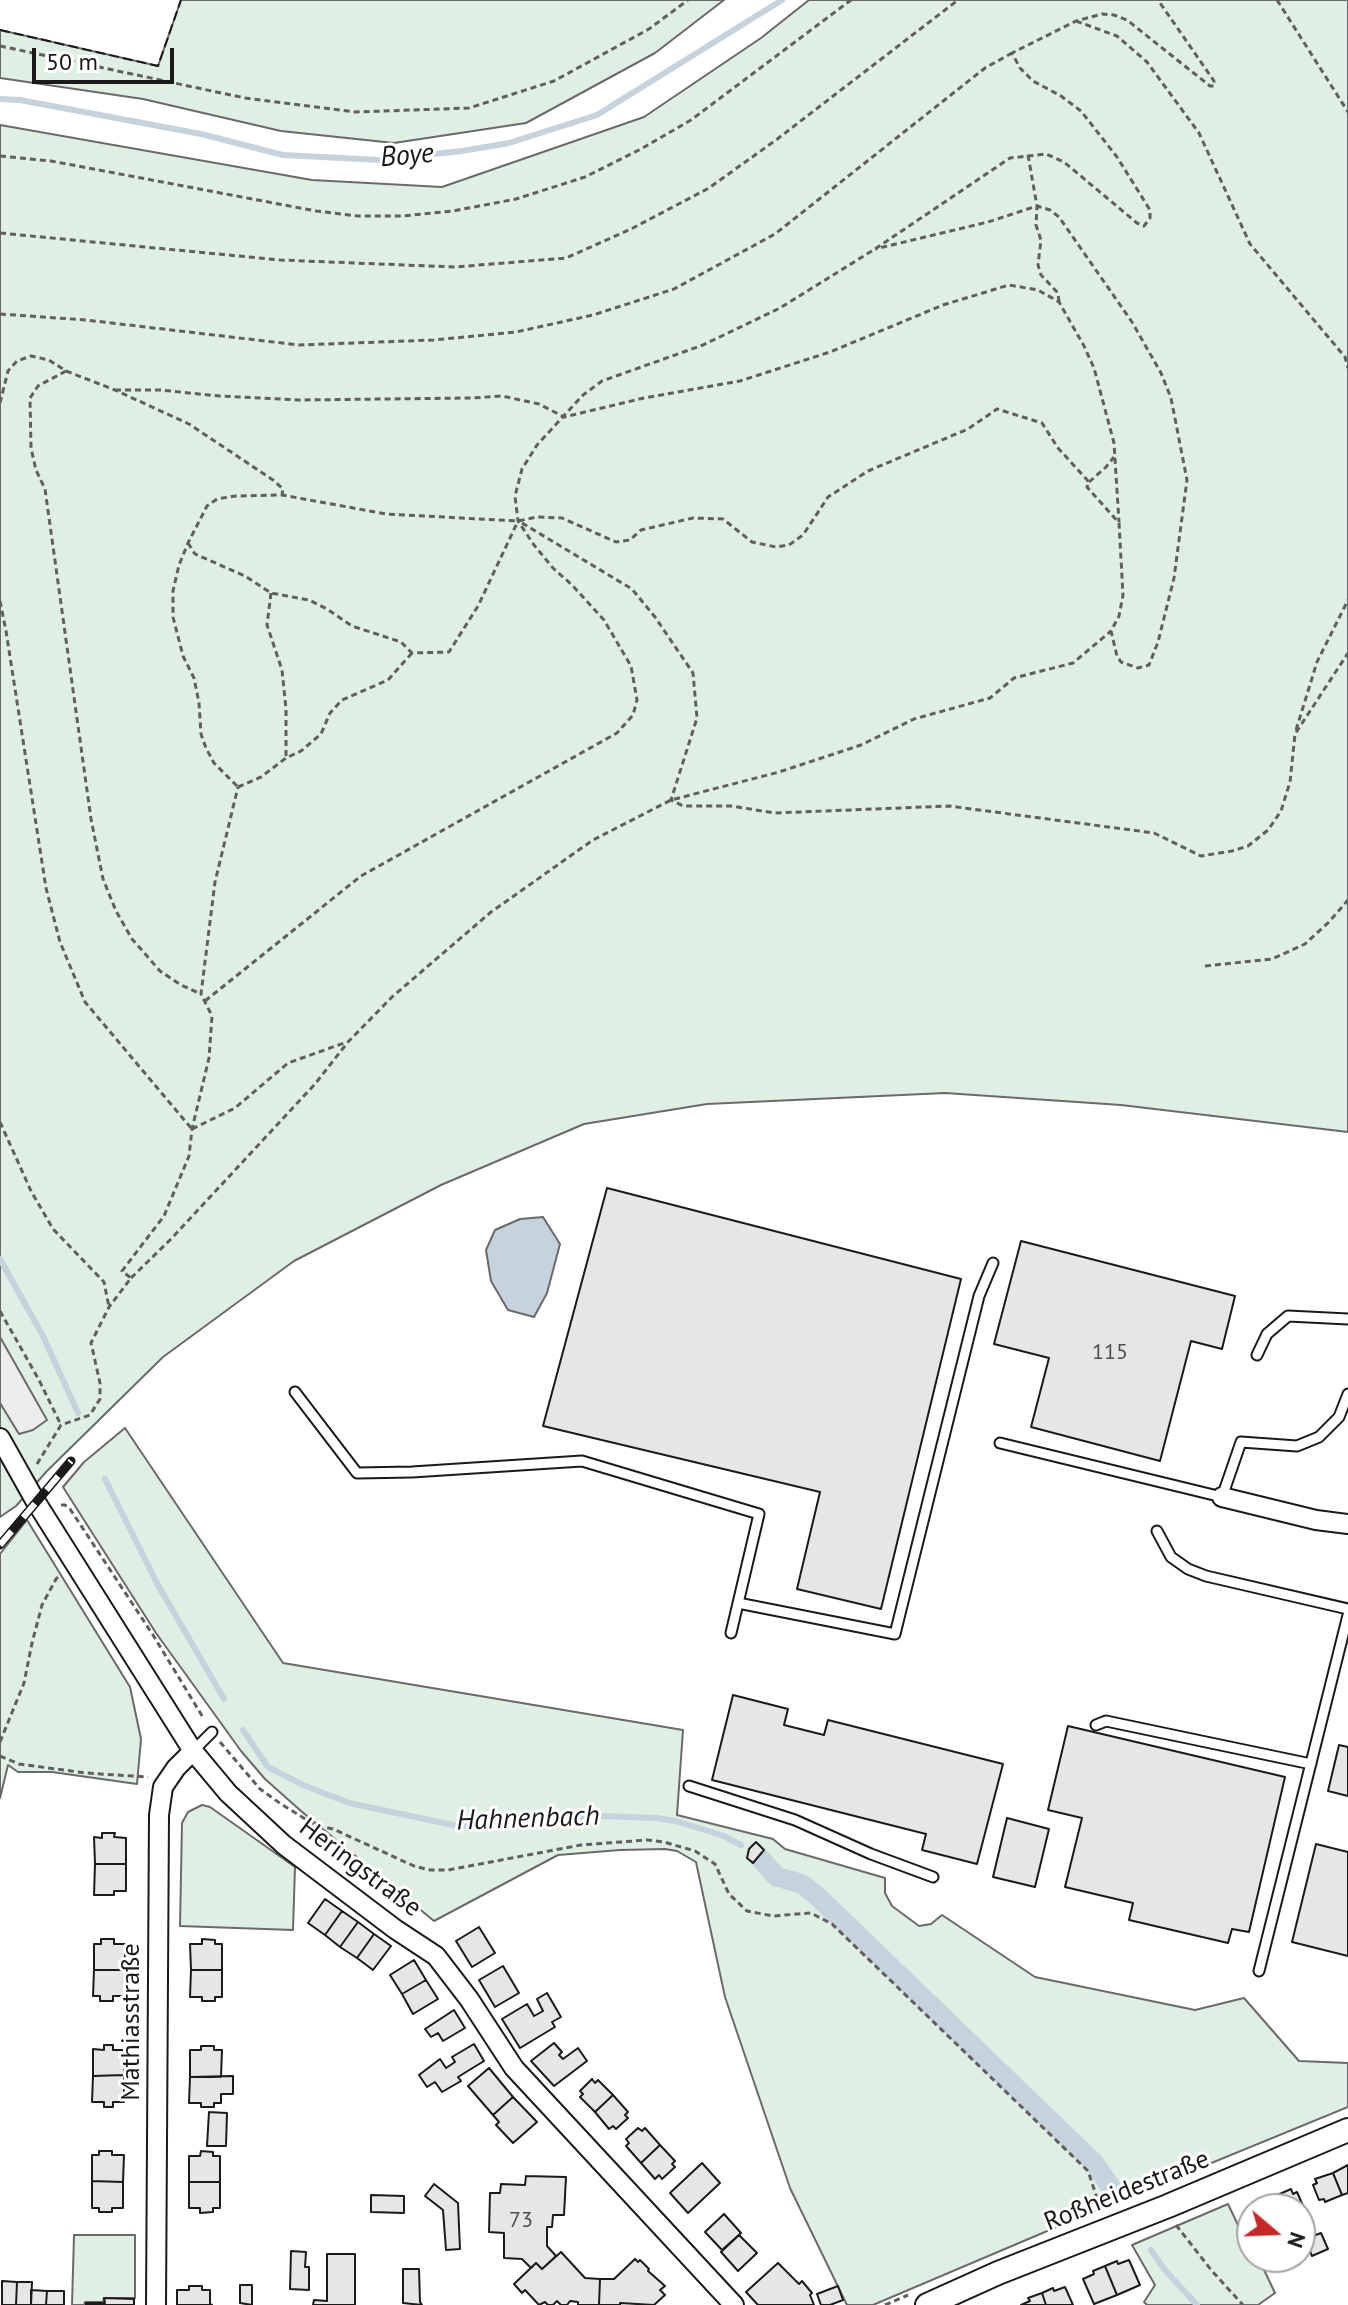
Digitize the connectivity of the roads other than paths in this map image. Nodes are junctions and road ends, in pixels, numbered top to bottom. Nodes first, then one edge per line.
1 (993, 1263) dead end
2 (1348, 1319) edge
3 (1257, 1355) dead end
4 (295, 1392) dead end
5 (1348, 1394) edge
6 (0, 1438) edge
7 (1000, 1443) dead end
8 (1222, 1497) junction
9 (1348, 1524) edge
10 (1157, 1531) dead end
11 (738, 1603) junction
12 (1348, 1612) edge
13 (731, 1633) dead end
14 (1096, 1725) dead end
15 (213, 1732) road end
16 (193, 1751) junction
17 (1311, 1764) junction
18 (689, 1786) dead end
19 (933, 1877) dead end
20 (1259, 1971) dead end
21 (1348, 2130) edge
22 (156, 2305) edge
23 (734, 2305) edge
24 (927, 2305) edge

1 - 11 lane
2 - 3 lane
4 - 11 lane
5 - 8 lane
6 - 16 street, Heringstraße
7 - 8 lane
8 - 9 street
10 - 12 lane
11 - 13 lane
12 - 17 lane
14 - 17 lane
15 - 16 lane
16 - 22 street, Mathiasstraße
16 - 23 street, Heringstraße
17 - 20 lane
18 - 19 lane
21 - 24 street, Roßheidestraße

